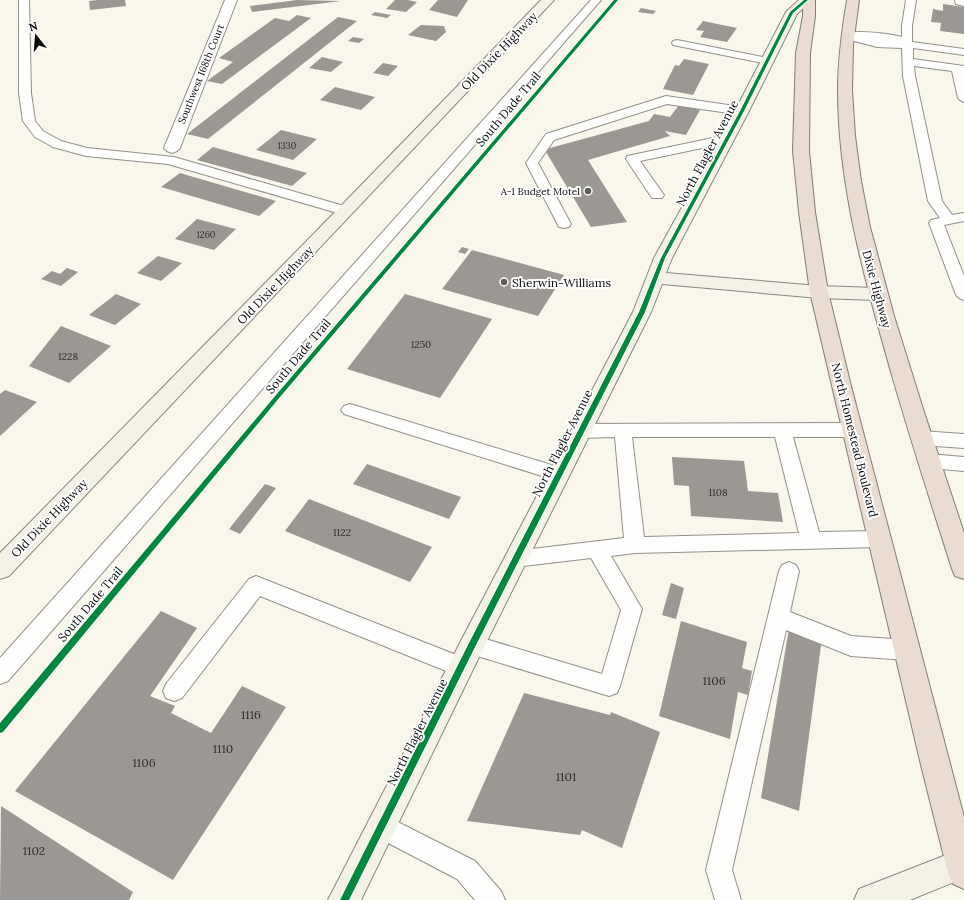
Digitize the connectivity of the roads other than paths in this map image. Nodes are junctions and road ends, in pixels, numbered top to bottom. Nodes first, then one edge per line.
1 (24, 0) edge
2 (231, 0) edge
3 (548, 0) edge
4 (596, 0) edge
5 (806, 0) edge
6 (809, 0) edge
7 (853, 0) edge
8 (911, 0) edge
9 (960, 0) edge
10 (964, 3) edge
11 (847, 36) junction
12 (677, 43) dead end
13 (908, 44) junction
14 (964, 52) edge
15 (768, 61) junction
16 (909, 62) junction
17 (960, 68) edge
18 (964, 98) edge
19 (742, 111) junction
20 (727, 139) junction
21 (170, 154) junction
22 (657, 195) dead end
23 (346, 211) junction
24 (964, 217) edge
25 (948, 220) junction
26 (564, 224) dead end
27 (655, 278) junction
28 (819, 292) junction
29 (877, 294) junction
30 (964, 295) edge
31 (350, 410) dead end
32 (782, 430) junction
33 (852, 430) junction
34 (580, 431) junction
35 (623, 432) junction
36 (920, 438) junction
37 (964, 441) edge
38 (929, 461) junction
39 (964, 464) edge
40 (558, 474) junction
41 (879, 539) junction
42 (811, 540) junction
43 (635, 545) junction
44 (597, 550) junction
45 (515, 559) junction
46 (0, 569) edge
47 (964, 569) edge
48 (789, 571) dead end
49 (778, 617) junction
50 (472, 645) junction
51 (907, 650) junction
52 (461, 668) junction
53 (0, 674) edge
54 (174, 691) dead end
55 (382, 826) junction
56 (963, 866) edge
57 (344, 900) edge
58 (492, 900) edge
59 (728, 900) edge
60 (870, 900) edge

1 - 21 lane
2 - 21 street, Southwest 168th Court
3 - 23 street, Old Dixie Highway
4 - 53 lane
5 - 15 street, North Flagler Avenue
6 - 28 highway, North Homestead Boulevard
7 - 11 highway, Dixie Highway
8 - 13 lane
9 - 10 lane
11 - 13 lane
11 - 29 highway, Dixie Highway
12 - 15 lane
13 - 14 lane
13 - 16 lane
15 - 19 street, North Flagler Avenue
16 - 17 lane
16 - 25 lane
17 - 18 lane
19 - 20 street, North Flagler Avenue
19 - 26 lane
20 - 22 lane
20 - 27 street, North Flagler Avenue
21 - 23 lane
23 - 46 street, Old Dixie Highway
24 - 25 lane
25 - 30 lane
27 - 28 street
27 - 34 street, North Flagler Avenue
28 - 29 street
28 - 33 highway, North Homestead Boulevard
29 - 36 highway, Dixie Highway
31 - 40 lane
32 - 33 lane
32 - 35 lane
32 - 42 lane
33 - 41 highway, North Homestead Boulevard
34 - 35 lane
34 - 40 street, North Flagler Avenue
35 - 43 lane
36 - 37 lane
36 - 38 highway, Dixie Highway
38 - 39 lane
38 - 47 highway, Dixie Highway
40 - 45 street, North Flagler Avenue
41 - 42 lane
41 - 51 highway, North Homestead Boulevard
42 - 43 lane
43 - 44 lane
44 - 45 lane
44 - 50 lane
45 - 50 street, North Flagler Avenue
48 - 49 lane
49 - 51 lane
49 - 59 lane
50 - 52 street, North Flagler Avenue
51 - 56 highway, North Homestead Boulevard
52 - 54 lane
52 - 55 street, North Flagler Avenue
55 - 57 street, North Flagler Avenue
55 - 58 lane
56 - 60 street

